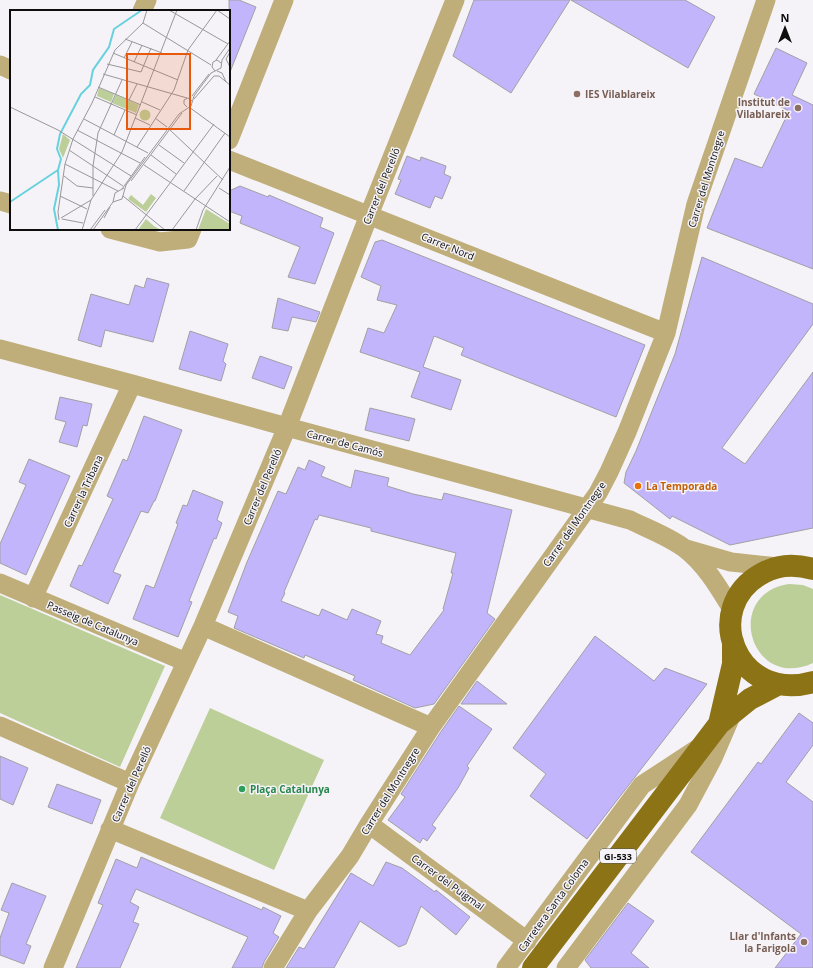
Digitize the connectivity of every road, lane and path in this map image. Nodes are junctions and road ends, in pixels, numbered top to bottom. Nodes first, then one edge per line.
1 (147, 0) edge
2 (284, 0) edge
3 (455, 0) edge
4 (766, 0) edge
5 (142, 10) edge
6 (0, 65) edge
7 (10, 70) edge
8 (230, 137) edge
9 (230, 160) edge
10 (0, 201) edge
11 (10, 204) edge
12 (369, 215) junction
13 (114, 230) edge
14 (192, 230) edge
15 (666, 333) junction
16 (0, 349) edge
17 (132, 384) junction
18 (287, 427) junction
19 (586, 508) junction
20 (685, 549) junction
21 (779, 567) junction
22 (810, 567) edge
23 (0, 583) edge
24 (33, 598) junction
25 (732, 611) junction
26 (203, 626) junction
27 (733, 641) junction
28 (186, 662) junction
29 (777, 685) junction
30 (809, 686) edge
31 (726, 718) junction
32 (0, 726) edge
33 (431, 727) junction
34 (703, 745) junction
35 (130, 783) junction
36 (369, 824) junction
37 (110, 830) junction
38 (308, 911) junction
39 (527, 940) junction
40 (53, 968) edge
41 (273, 968) edge
42 (506, 968) edge
43 (533, 968) edge
44 (566, 968) edge

1 - 5 street
2 - 8 street
3 - 12 street, Carrer del Perelló
4 - 15 street, Carrer del Montnegre
6 - 7 street
9 - 12 street, Carrer Nord
10 - 11 street
12 - 15 street, Carrer Nord
12 - 18 street, Carrer del Perelló
13 - 14 street
15 - 19 street, Carrer del Montnegre
16 - 17 street, Carrer de Camós
17 - 18 street, Carrer de Camós
17 - 24 street, Carrer la Tribana
18 - 19 street, Carrer de Camós
18 - 26 street, Carrer del Perelló
19 - 20 street, Carrer de Camós
19 - 33 street, Carrer del Montnegre
20 - 21 street, Carrer de Camós
20 - 25 street, Carrer de Camós
21 - 22 main road, GI-533
21 - 25 main road, GI-533
23 - 24 street, Passeig de Catalunya
24 - 28 street, Passeig de Catalunya
25 - 27 main road, GI-533
26 - 28 street, Carrer del Perelló
26 - 33 street
27 - 29 main road, GI-533
27 - 31 main road, GI-533
28 - 35 street, Carrer del Perelló
29 - 30 main road, GI-533
29 - 31 main road, Carretera Santa Coloma / GI-533
31 - 34 main road, Carretera Santa Coloma / GI-533
31 - 44 street
32 - 35 street
33 - 36 street, Carrer del Montnegre
34 - 39 street, Carretera Santa Coloma
34 - 43 main road, Carretera Santa Coloma / GI-533
35 - 37 street, Carrer del Perelló
36 - 38 street, Carrer del Montnegre
36 - 39 street, Carrer del Puigmal
37 - 38 street
37 - 40 street, Carrer del Perelló
38 - 41 street, Carrer del Montnegre
39 - 42 street, Carretera Santa Coloma

